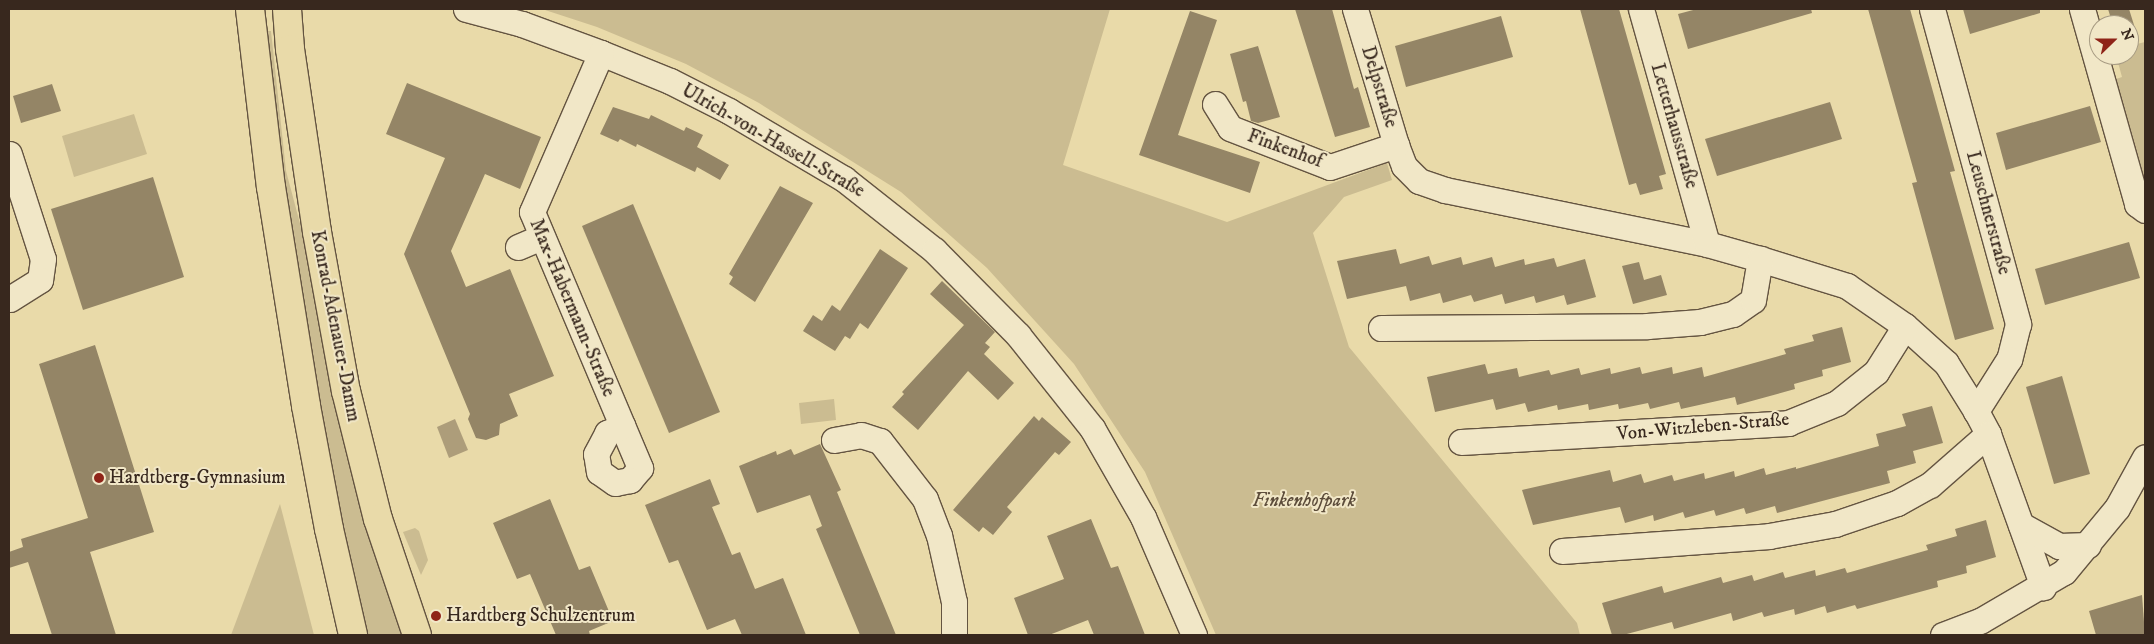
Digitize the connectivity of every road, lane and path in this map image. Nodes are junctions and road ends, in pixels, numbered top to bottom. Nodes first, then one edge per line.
1 (250, 9) edge
2 (287, 9) edge
3 (466, 9) edge
4 (1355, 9) edge
5 (1641, 9) edge
6 (1932, 9) edge
7 (2082, 9) edge
8 (601, 53) junction
9 (1215, 104) dead end
10 (9, 154) edge
11 (1400, 156) junction
12 (2145, 210) edge
13 (542, 237) junction
14 (1707, 244) junction
15 (518, 247) dead end
16 (1760, 259) junction
17 (9, 299) edge
18 (1905, 326) junction
19 (1381, 328) dead end
20 (1976, 411) junction
21 (622, 426) dead end
22 (1988, 434) junction
23 (834, 440) dead end
24 (1461, 442) dead end
25 (2145, 457) edge
26 (2021, 525) junction
27 (2088, 545) junction
28 (1562, 551) dead end
29 (2042, 587) junction
30 (353, 635) edge
31 (417, 635) edge
32 (954, 635) edge
33 (1194, 635) edge
34 (1943, 635) edge

1 - 30 main road, Konrad-Adenauer-Damm
2 - 31 main road, Konrad-Adenauer-Damm
3 - 8 street, Ulrich-von-Hassell-Straße
4 - 11 street, Delpstraße
5 - 14 street, Letterhausstraße
6 - 20 street, Leuschnerstraße
7 - 12 street
8 - 13 street, Max-Habermann-Straße
8 - 33 street, Ulrich-von-Hassell-Straße
9 - 11 street, Finkenhof
10 - 17 street
11 - 14 street
13 - 15 street
13 - 21 street, Max-Habermann-Straße
14 - 16 street
16 - 18 street
16 - 19 street
18 - 20 street
18 - 24 street, Von-Witzleben-Straße
20 - 22 street
22 - 26 street
22 - 28 street
23 - 32 street
25 - 27 street
26 - 27 street
26 - 29 street
27 - 29 street
29 - 34 street

